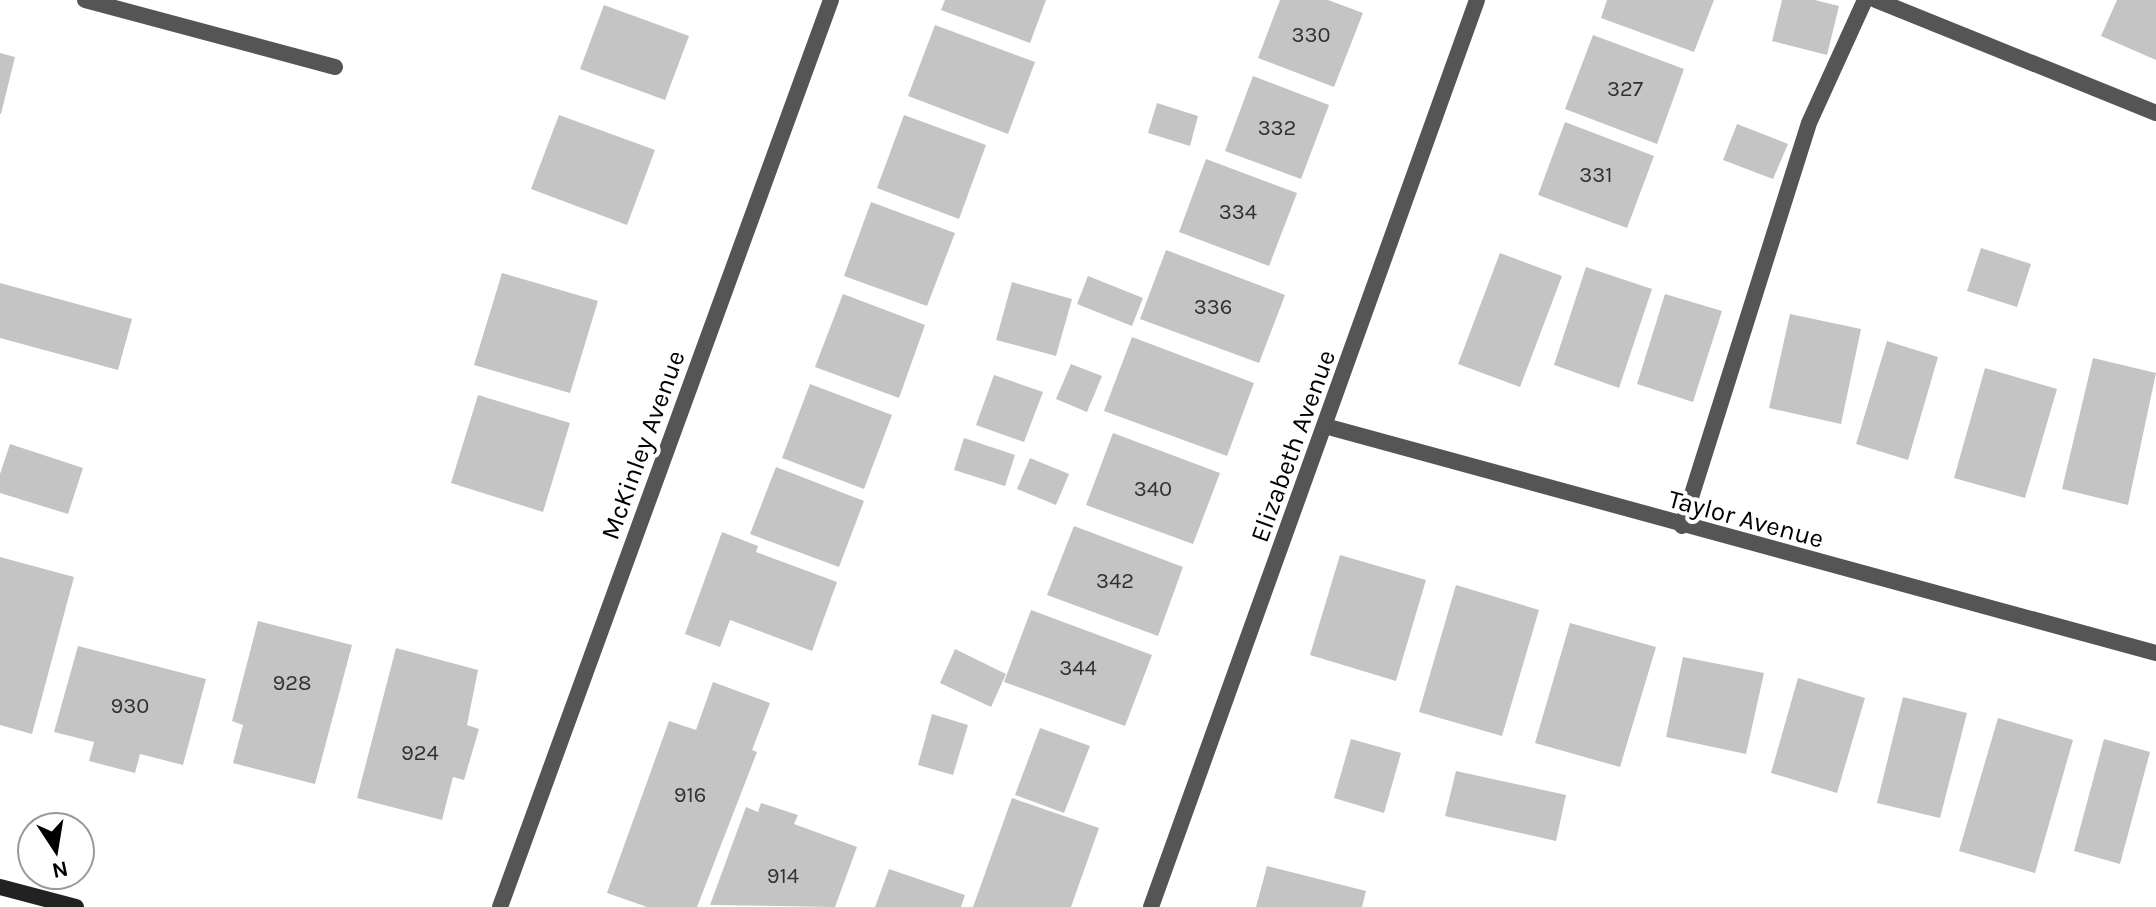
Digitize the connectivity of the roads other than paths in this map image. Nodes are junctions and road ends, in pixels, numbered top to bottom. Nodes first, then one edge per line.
1 (85, 0) edge
2 (831, 0) edge
3 (1477, 0) edge
4 (1865, 0) edge
5 (1876, 0) edge
6 (335, 67) dead end
7 (2156, 113) edge
8 (1325, 426) junction
9 (1682, 526) junction
10 (2156, 653) edge
11 (0, 887) edge
12 (76, 907) edge
13 (500, 907) edge
14 (1151, 907) edge

1 - 6 street
2 - 13 street, McKinley Avenue
3 - 8 street, Elizabeth Avenue
4 - 9 street
5 - 7 street
8 - 9 street, Taylor Avenue
8 - 14 street, Elizabeth Avenue
9 - 10 street, Taylor Avenue
11 - 12 street

